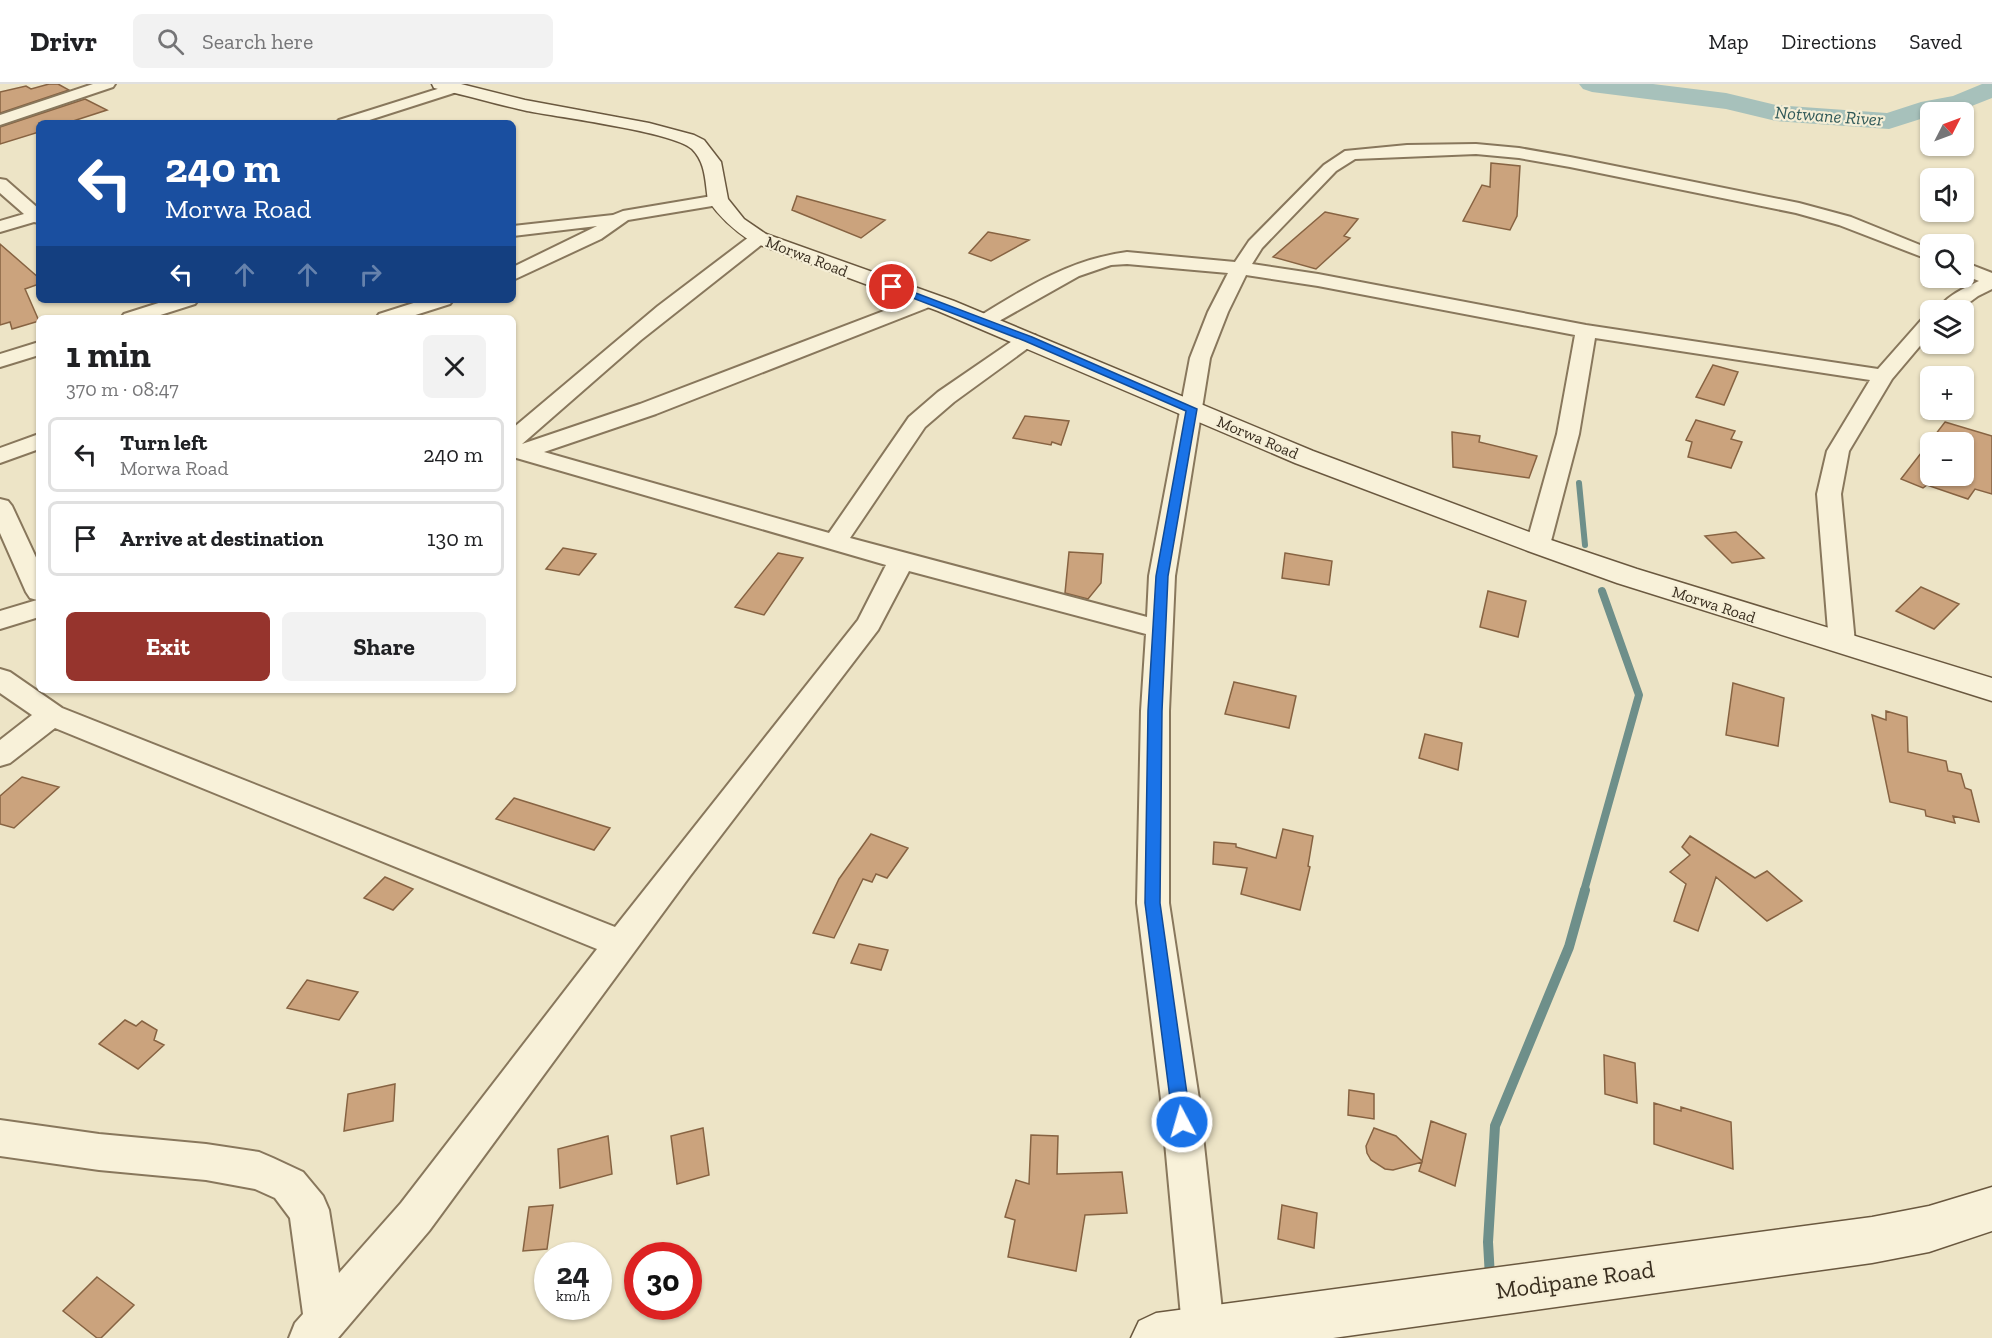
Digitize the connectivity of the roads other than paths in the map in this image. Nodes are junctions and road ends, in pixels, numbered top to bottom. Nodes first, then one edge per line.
1 (108, 84) edge
2 (447, 86) edge
3 (0, 120) edge
4 (352, 120) edge
5 (0, 184) edge
6 (718, 200) junction
7 (36, 214) edge
8 (623, 216) junction
9 (36, 217) edge
10 (0, 227) edge
11 (516, 231) edge
12 (759, 238) junction
13 (1920, 251) edge
14 (1239, 268) junction
15 (516, 273) edge
16 (1974, 273) edge
17 (1992, 281) edge
18 (930, 300) junction
19 (1960, 300) edge
20 (175, 303) edge
21 (434, 303) edge
22 (140, 315) edge
23 (396, 315) edge
24 (985, 321) junction
25 (1586, 331) junction
26 (1920, 333) edge
27 (1028, 339) junction
28 (36, 349) edge
29 (0, 361) edge
30 (1883, 376) junction
31 (1192, 409) junction
32 (36, 442) edge
33 (516, 448) edge
34 (516, 449) edge
35 (516, 449) edge
36 (0, 456) edge
37 (0, 506) edge
38 (835, 542) junction
39 (1538, 545) junction
40 (901, 561) junction
41 (36, 585) edge
42 (36, 609) edge
43 (0, 620) edge
44 (1160, 629) junction
45 (1842, 643) junction
46 (0, 679) edge
47 (1992, 690) edge
48 (52, 715) junction
49 (0, 755) edge
50 (621, 944) junction
51 (0, 1138) edge
52 (1992, 1209) edge
53 (318, 1328) edge
54 (1203, 1335) edge
55 (1156, 1338) edge

1 - 3 street
2 - 4 street
2 - 6 main road, Morwa Road
5 - 7 street
6 - 8 street
6 - 12 main road, Morwa Road
8 - 11 street
8 - 15 street
9 - 10 street
12 - 18 main road, Morwa Road
12 - 33 street
13 - 14 street
14 - 24 street
14 - 25 street
14 - 31 street
16 - 17 street
17 - 19 street
18 - 24 main road, Morwa Road
18 - 34 street
20 - 22 street
21 - 23 street
24 - 27 main road, Morwa Road
25 - 30 street
25 - 39 street
26 - 30 street
27 - 31 main road, Morwa Road
27 - 38 street
28 - 29 street
30 - 45 street
31 - 39 main road, Morwa Road
31 - 44 street
32 - 36 street
35 - 38 street
37 - 41 street
38 - 40 street
39 - 45 main road, Morwa Road
40 - 44 street
40 - 50 street
42 - 43 street
44 - 54 street
45 - 47 main road, Morwa Road
46 - 48 street
48 - 49 street
48 - 50 street
50 - 53 street
51 - 53 street
52 - 54 main road, Modipane Road
54 - 55 main road, Modipane Road

